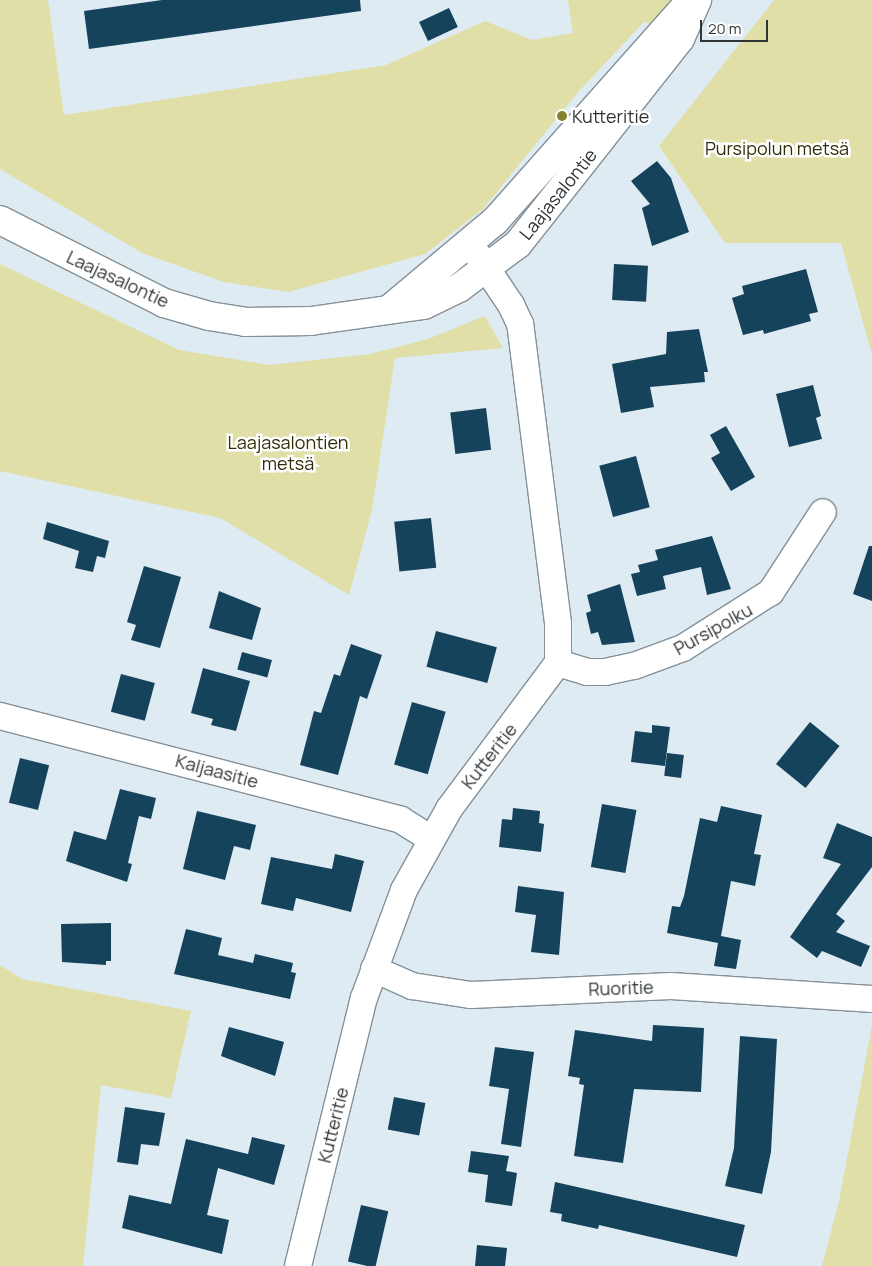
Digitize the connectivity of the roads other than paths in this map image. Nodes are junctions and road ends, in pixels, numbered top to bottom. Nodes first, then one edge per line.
1 (691, 0) edge
2 (696, 0) edge
3 (0, 220) edge
4 (471, 245) junction
5 (487, 268) junction
6 (392, 307) junction
7 (823, 512) dead end
8 (558, 663) junction
9 (0, 716) edge
10 (430, 838) junction
11 (374, 969) junction
12 (872, 999) edge
13 (298, 1266) edge

1 - 4 main road, Laajasalontie
2 - 5 main road, Laajasalontie
3 - 6 main road, Laajasalontie
4 - 5 street
4 - 6 main road, Laajasalontie
5 - 6 main road, Laajasalontie
5 - 8 street
7 - 8 street, Pursipolku
8 - 10 street, Kutteritie
9 - 10 street, Kaljaasitie
10 - 11 street, Kutteritie
11 - 12 street, Ruoritie
11 - 13 street, Kutteritie

